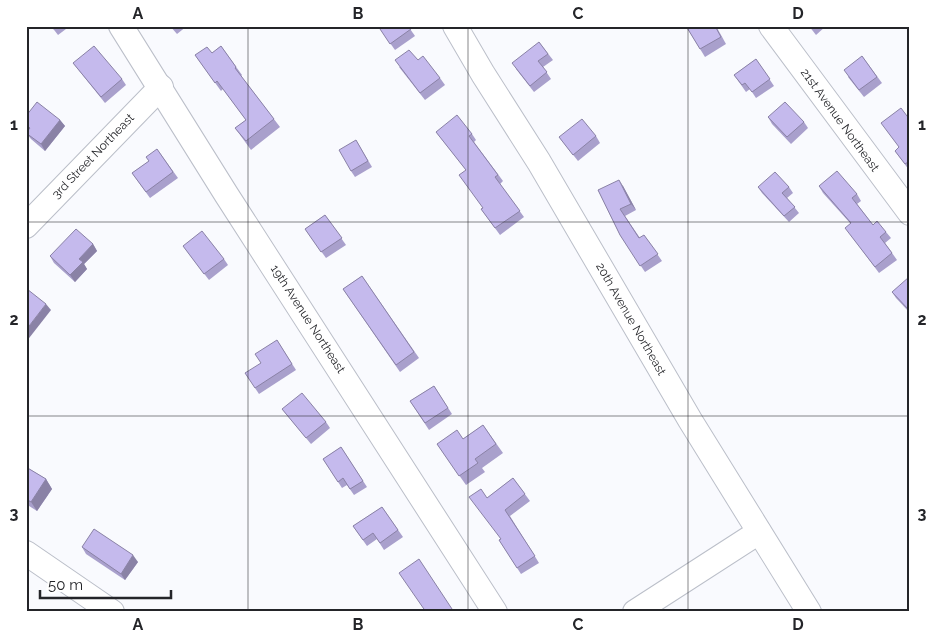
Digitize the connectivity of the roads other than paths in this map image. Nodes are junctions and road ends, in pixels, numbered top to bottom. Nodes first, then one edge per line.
1 (121, 26) edge
2 (455, 26) edge
3 (771, 26) edge
4 (161, 88) junction
5 (910, 213) edge
6 (26, 226) edge
7 (758, 532) junction
8 (26, 552) edge
9 (112, 612) edge
10 (495, 612) edge
11 (635, 612) edge
12 (809, 612) edge

1 - 4 street, 19th Avenue Northeast
2 - 7 street, 20th Avenue Northeast
3 - 5 street, 21st Avenue Northeast
4 - 6 street, 3rd Street Northeast
4 - 10 street, 19th Avenue Northeast
7 - 11 street
7 - 12 street, 20th Avenue Northeast
8 - 9 street

